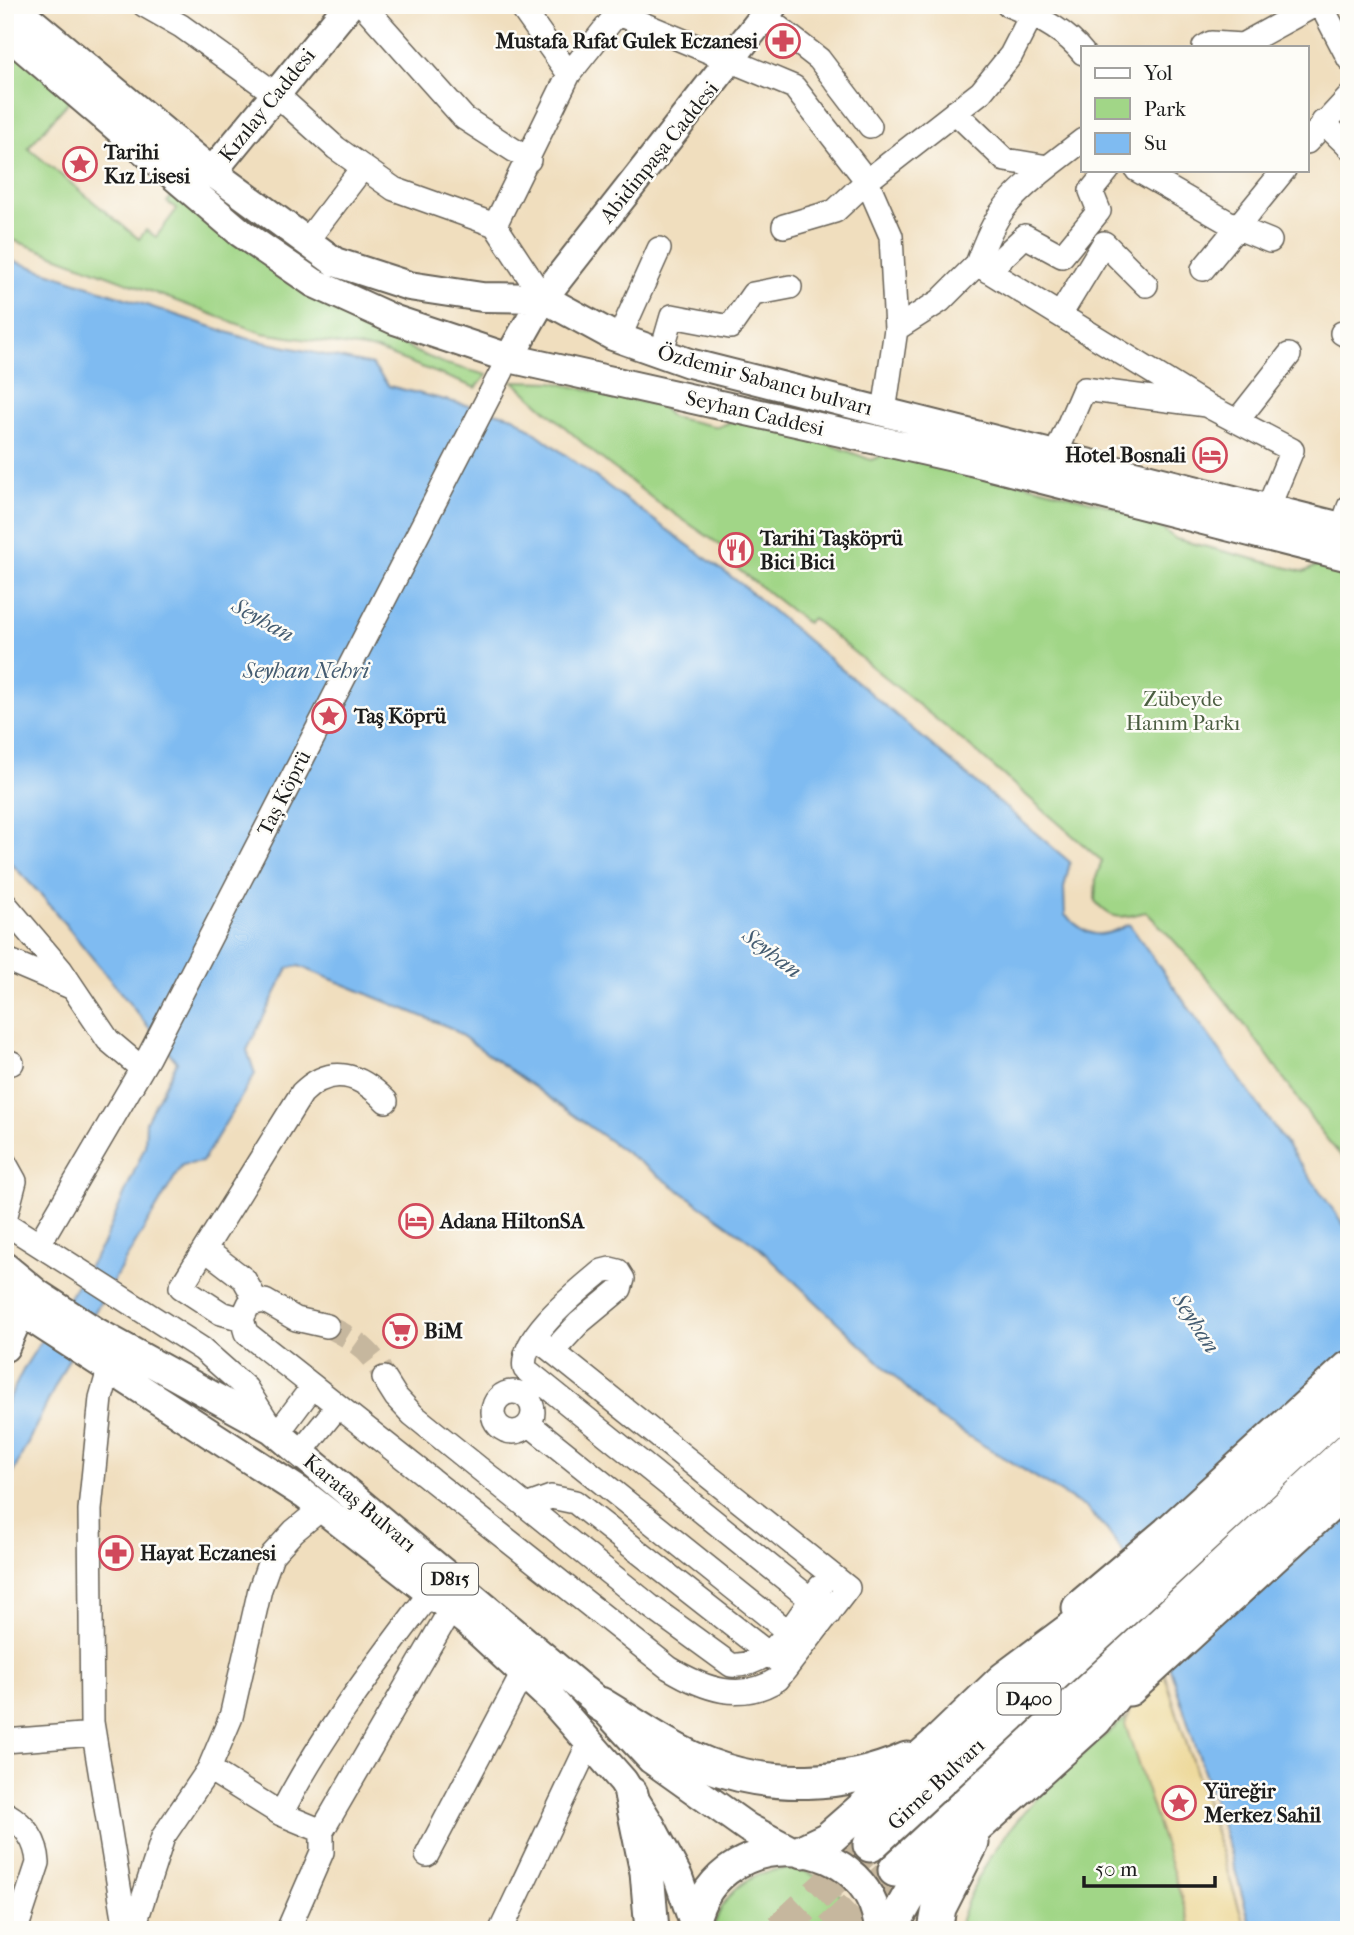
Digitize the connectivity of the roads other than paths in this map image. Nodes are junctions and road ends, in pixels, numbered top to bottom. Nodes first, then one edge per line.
1 (12, 5) edge
2 (144, 5) edge
3 (349, 5) edge
4 (363, 5) edge
5 (520, 5) edge
6 (1008, 5) edge
7 (1315, 5) edge
8 (1321, 5) edge
9 (622, 10) edge
10 (1033, 10) edge
11 (769, 11) edge
12 (5, 32) edge
13 (1206, 46) edge
14 (1081, 50) edge
15 (1349, 59) edge
16 (732, 61) junction
17 (569, 74) junction
18 (277, 95) junction
19 (1349, 97) edge
20 (955, 112) junction
21 (1323, 122) junction
22 (870, 126) dead end
23 (1308, 141) edge
24 (1081, 142) edge
25 (1349, 147) edge
26 (529, 160) junction
27 (363, 167) junction
28 (1048, 167) junction
29 (212, 172) junction
30 (1106, 172) edge
31 (1140, 172) edge
32 (1174, 172) edge
33 (1282, 172) edge
34 (867, 181) junction
35 (1157, 182) junction
36 (495, 225) junction
37 (784, 226) dead end
38 (1238, 228) junction
39 (1270, 241) dead end
40 (306, 242) junction
41 (659, 249) dead end
42 (982, 267) junction
43 (1203, 269) dead end
44 (1146, 285) dead end
45 (790, 287) dead end
46 (543, 298) junction
47 (1059, 315) junction
48 (896, 329) junction
49 (619, 338) junction
50 (661, 354) junction
51 (1289, 355) dead end
52 (502, 370) junction
53 (1206, 405) junction
54 (884, 412) junction
55 (1237, 421) junction
56 (1055, 456) junction
57 (1268, 508) junction
58 (1346, 521) edge
59 (1349, 557) edge
60 (5, 904) edge
61 (5, 959) edge
62 (75, 989) junction
63 (144, 1063) junction
64 (386, 1101) dead end
65 (5, 1163) edge
66 (5, 1221) edge
67 (40, 1244) junction
68 (206, 1250) junction
69 (5, 1267) edge
70 (24, 1308) edge
71 (249, 1310) junction
72 (327, 1326) tunnel mouth
73 (90, 1343) junction
74 (5, 1347) edge
75 (1349, 1368) edge
76 (108, 1370) junction
77 (384, 1378) tunnel mouth
78 (313, 1386) junction
79 (1349, 1403) edge
80 (338, 1406) junction
81 (529, 1424) dead end
82 (432, 1430) junction
83 (275, 1432) junction
84 (1349, 1449) edge
85 (458, 1450) junction
86 (300, 1453) junction
87 (407, 1461) junction
88 (434, 1482) junction
89 (1349, 1487) edge
90 (526, 1506) junction
91 (322, 1508) junction
92 (1198, 1566) junction
93 (830, 1573) junction
94 (810, 1599) junction
95 (441, 1601) junction
96 (829, 1614) junction
97 (786, 1631) junction
98 (805, 1646) junction
99 (768, 1654) junction
100 (787, 1668) junction
101 (523, 1673) junction
102 (600, 1704) junction
103 (94, 1734) junction
104 (5, 1741) edge
105 (590, 1741) junction
106 (934, 1746) junction
107 (209, 1769) junction
108 (1021, 1790) junction
109 (631, 1794) junction
110 (5, 1813) edge
111 (281, 1814) junction
112 (322, 1831) junction
113 (870, 1845) tunnel mouth
114 (796, 1850) junction
115 (427, 1855) dead end
116 (895, 1870) tunnel mouth
117 (694, 1927) edge
118 (16, 1930) edge
119 (126, 1930) edge
120 (133, 1930) edge
121 (288, 1930) edge
122 (501, 1930) edge
123 (652, 1930) edge
124 (879, 1930) edge
125 (890, 1930) edge
126 (935, 1930) edge

1 - 29 main road, Özdemir Sabancı bulvarı
2 - 18 street
3 - 18 main road, Kızılay Caddesi
4 - 26 street
5 - 17 street
6 - 10 street
7 - 13 street
8 - 15 street
9 - 16 street
9 - 17 street
10 - 14 street
10 - 20 street
11 - 16 main road, Abidinpaşa Caddesi
11 - 22 street
12 - 52 main road, Seyhan Caddesi
16 - 34 street
16 - 46 main road, Abidinpaşa Caddesi
17 - 26 street
18 - 27 street
18 - 29 main road, Kızılay Caddesi
19 - 21 street
20 - 28 street
20 - 34 street
21 - 23 street
21 - 25 street
24 - 28 street
26 - 36 street
27 - 36 street
27 - 40 street
28 - 42 street
29 - 40 main road, Özdemir Sabancı bulvarı
30 - 42 street
31 - 35 street
32 - 35 street
33 - 38 street
34 - 37 street
34 - 48 street
35 - 38 street
36 - 46 street
38 - 39 street
38 - 43 street
40 - 46 main road, Özdemir Sabancı bulvarı
41 - 49 street
42 - 47 street
42 - 48 street
44 - 47 street
45 - 50 street
46 - 49 main road, Özdemir Sabancı bulvarı
46 - 52 main road, Abidinpaşa Caddesi
47 - 53 street
48 - 54 street
49 - 50 main road, Özdemir Sabancı bulvarı
50 - 54 main road, Özdemir Sabancı bulvarı
51 - 55 street
52 - 59 main road, Seyhan Caddesi
52 - 63 street, Taș Köprü
53 - 55 street
53 - 56 street
54 - 56 main road, Özdemir Sabancı bulvarı
55 - 57 street
56 - 57 main road, Özdemir Sabancı bulvarı
57 - 58 main road, Özdemir Sabancı bulvarı
60 - 62 street
61 - 62 street
62 - 63 street
63 - 67 street, Taș Köprü
64 - 68 street
65 - 66 street
66 - 67 street
67 - 83 street
68 - 71 street
68 - 71 street
69 - 70 main road, D815
70 - 73 main road, Karataş Bulvarı / D815
70 - 74 main road
71 - 72 street
71 - 78 street
73 - 76 main road, Karataş Bulvarı / D815
73 - 83 main road, Karataş Bulvarı / D815
75 - 92 highway
76 - 91 main road, Karataş Bulvarı / D815
76 - 103 street
77 - 82 street
78 - 80 street
78 - 83 street
79 - 92 highway, D400
80 - 86 street
80 - 87 street
81 - 97 street
82 - 85 street
82 - 87 street
83 - 86 main road, Karataş Bulvarı / D815
84 - 92 highway, D400
85 - 88 street
85 - 90 street
86 - 102 main road, Karataş Bulvarı / D815
87 - 88 street
88 - 100 street
89 - 92 highway
90 - 99 street
90 - 99 street
91 - 95 main road, Karataş Bulvarı / D815
91 - 107 street
92 - 106 highway
92 - 108 highway
92 - 113 highway, Girne Bulvarı / D400
92 - 116 highway, Girne Bulvarı / D400
93 - 94 street
93 - 94 street
93 - 96 street
94 - 96 street
94 - 97 street
95 - 101 main road, Karataş Bulvarı / D815
95 - 111 street
95 - 112 street
96 - 98 street
97 - 98 street
97 - 99 street
98 - 100 street
99 - 100 street
101 - 105 main road, Karataş Bulvarı / D815
101 - 115 street
102 - 106 highway
102 - 114 main road, Karataş Bulvarı / D815
103 - 104 street
103 - 119 street
105 - 109 main road, Karataş Bulvarı / D815
105 - 122 street
106 - 114 highway
107 - 111 street
107 - 120 street
108 - 125 highway
108 - 126 highway
109 - 117 main road, Karataş Bulvarı / D815
109 - 123 highway
110 - 118 street
111 - 112 street
112 - 121 street
114 - 117 main road
114 - 124 main road, Karataş Bulvarı

